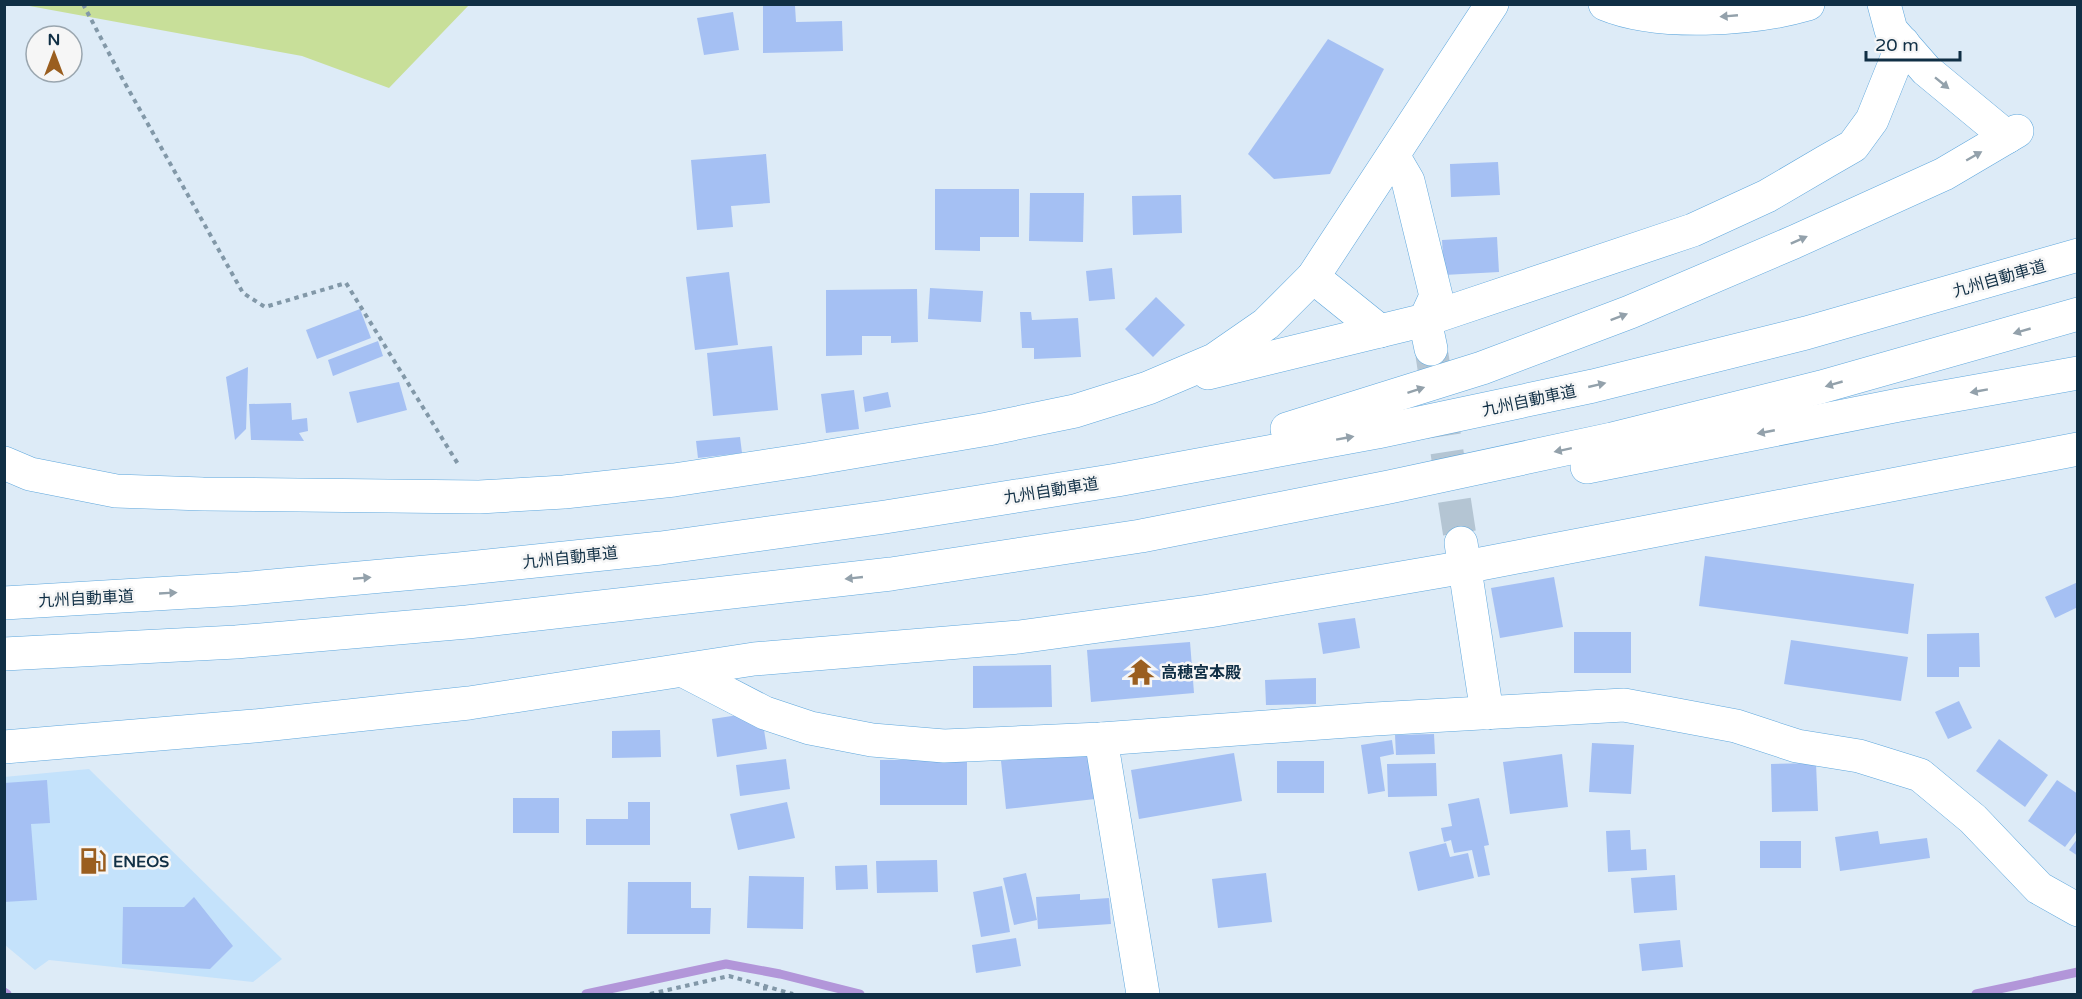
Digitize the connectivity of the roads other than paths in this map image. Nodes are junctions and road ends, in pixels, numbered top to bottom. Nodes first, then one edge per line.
1 (1492, 4) edge
2 (1605, 4) edge
3 (1808, 4) edge
4 (1884, 4) edge
5 (1903, 43) junction
6 (1394, 157) junction
7 (2078, 255) edge
8 (1313, 277) junction
9 (2078, 314) edge
10 (1380, 331) junction
11 (1428, 335) junction
12 (2078, 373) edge
13 (1148, 388) junction
14 (2078, 449) edge
15 (4, 463) edge
16 (673, 546) junction
17 (1463, 555) junction
18 (891, 574) junction
19 (4, 603) edge
20 (4, 654) edge
21 (684, 671) junction
22 (1487, 713) junction
23 (1101, 739) junction
24 (4, 747) edge
25 (2078, 910) edge
26 (1143, 994) edge

1 - 6 main road
3 -> 2 main road
4 - 5 main road
5 - 11 main road
5 - 16 main road
6 - 8 main road
6 - 11 main road
16 -> 7 main road, 九州自動車道
8 - 10 main road
8 - 13 main road
9 -> 18 main road
10 - 11 main road
10 - 13 main road
12 -> 18 main road
13 - 15 main road
14 - 17 main road
19 -> 16 main road, 九州自動車道
17 - 21 main road
17 - 22 main road
18 -> 20 main road
21 - 23 main road
21 - 24 main road
22 - 23 main road
22 - 25 main road
23 - 26 main road

